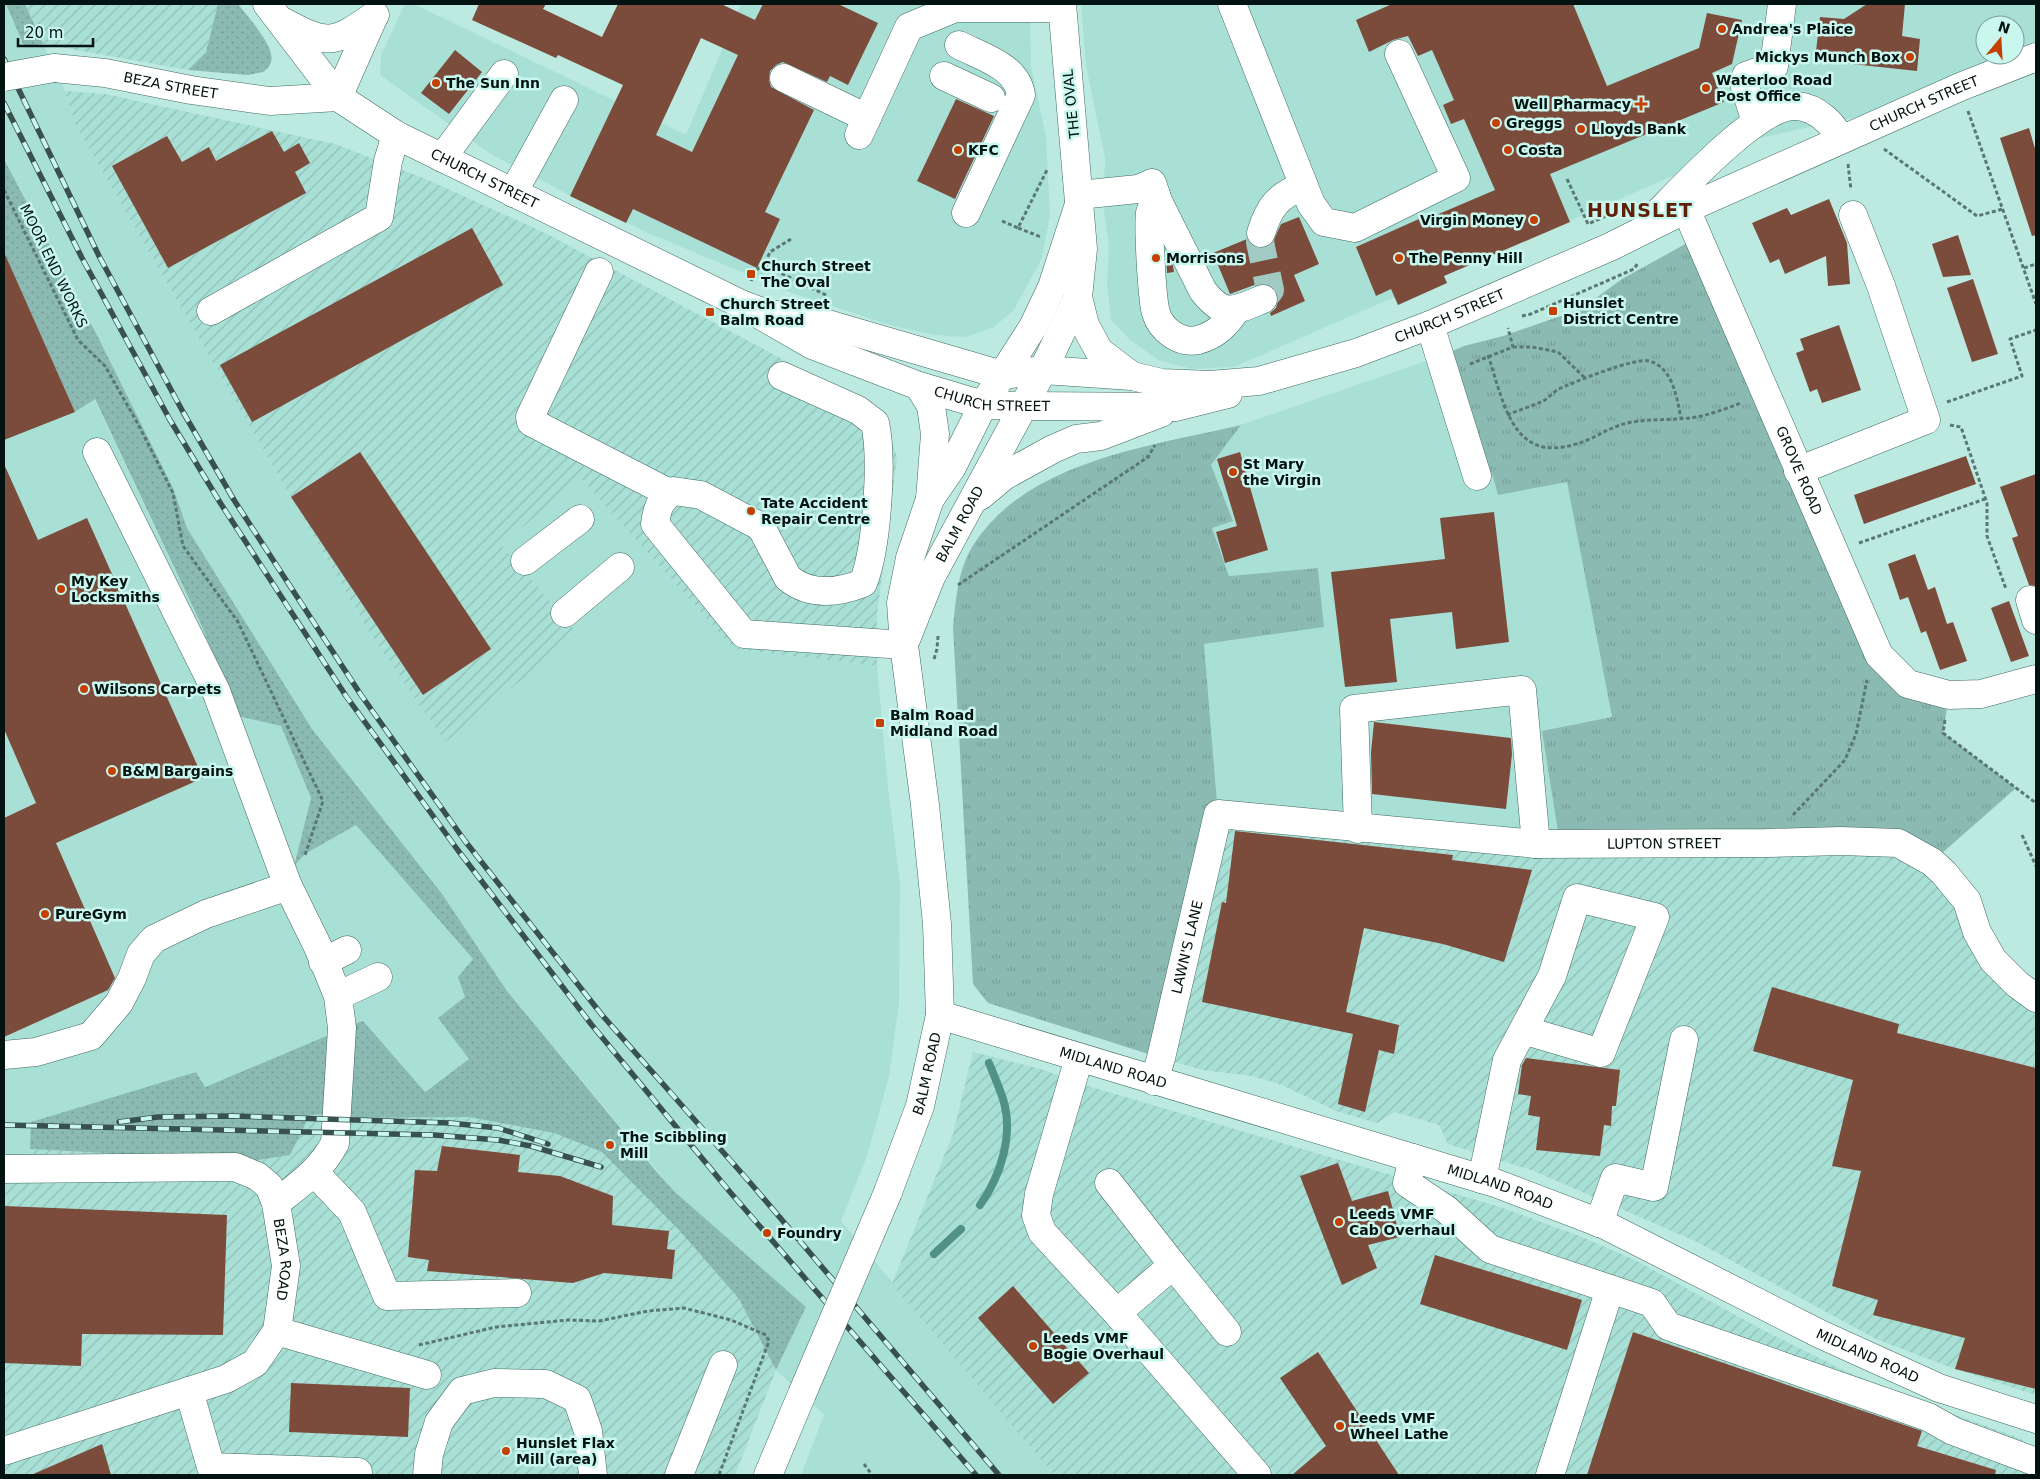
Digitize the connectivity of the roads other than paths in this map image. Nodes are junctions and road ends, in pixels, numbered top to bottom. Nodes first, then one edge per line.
1 (1232, 4) edge
2 (1782, 4) edge
3 (1062, 6) edge
4 (377, 9) edge
5 (274, 12) edge
6 (959, 45) dead end
7 (1399, 54) dead end
8 (2036, 57) edge
9 (504, 74) dead end
10 (4, 76) edge
11 (944, 76) dead end
12 (784, 78) dead end
13 (338, 97) junction
14 (991, 98) dead end
15 (564, 100) dead end
16 (1756, 122) junction
17 (396, 135) junction
18 (1850, 135) junction
19 (442, 158) junction
20 (1304, 186) junction
21 (513, 193) junction
22 (1156, 195) junction
23 (1079, 199) junction
24 (1686, 209) junction
25 (966, 214) dead end
26 (1853, 215) road end
27 (1261, 233) tunnel mouth
28 (1635, 235) junction
29 (599, 272) dead end
30 (1078, 297) junction
31 (1263, 299) dead end
32 (741, 304) junction
33 (1236, 310) junction
34 (211, 311) dead end
35 (1430, 325) junction
36 (1043, 370) junction
37 (1002, 375) junction
38 (782, 376) dead end
39 (1132, 376) junction
40 (1259, 381) junction
41 (918, 386) junction
42 (983, 404) junction
43 (1024, 406) junction
44 (1176, 407) junction
45 (97, 452) dead end
46 (1798, 471) junction
47 (1477, 476) dead end
48 (669, 493) junction
49 (930, 499) junction
50 (969, 505) junction
51 (580, 519) dead end
52 (525, 561) dead end
53 (620, 567) dead end
54 (565, 612) dead end
55 (904, 646) junction
56 (2036, 679) edge
57 (1218, 814) joint
58 (1358, 829) junction
59 (1536, 844) junction
60 (288, 886) junction
61 (378, 977) dead end
62 (338, 996) junction
63 (2036, 998) edge
64 (940, 1015) junction
65 (1523, 1030) junction
66 (1684, 1040) dead end
67 (4, 1056) edge
68 (1079, 1058) junction
69 (1154, 1080) junction
70 (1413, 1158) junction
71 (4, 1169) edge
72 (315, 1173) junction
73 (1482, 1179) junction
74 (1110, 1183) dead end
75 (276, 1203) junction
76 (1599, 1223) junction
77 (1173, 1265) junction
78 (1610, 1290) junction
79 (518, 1293) dead end
80 (1117, 1314) junction
81 (277, 1331) junction
82 (1227, 1332) dead end
83 (722, 1365) dead end
84 (427, 1375) dead end
85 (189, 1391) junction
86 (2036, 1420) edge
87 (4, 1451) edge
88 (2036, 1462) edge
89 (212, 1471) edge
90 (358, 1472) dead end
91 (427, 1475) edge
92 (593, 1475) edge
93 (679, 1475) edge
94 (768, 1475) edge
95 (1257, 1475) edge
96 (1550, 1475) edge

1 - 20 street
2 - 16 street
3 - 12 street
3 - 23 street, THE OVAL
4 - 5 street
4 - 13 street
5 - 13 street, CHURCH STREET
6 - 25 street
7 - 20 street
8 - 18 street, CHURCH STREET
9 - 19 street
10 - 13 street, BEZA STREET, bridge
11 - 14 street
13 - 17 street, CHURCH STREET
15 - 21 street
16 - 18 street, CHURCH STREET
16 - 28 street, CHURCH STREET
17 - 19 street, CHURCH STREET
17 - 34 street
18 - 24 street, CHURCH STREET
19 - 21 street, CHURCH STREET
20 - 27 street
21 - 32 street, CHURCH STREET
22 - 23 street
22 - 33 street
22 - 33 street
23 - 30 street, THE OVAL
23 - 37 street, THE OVAL
24 - 28 street, CHURCH STREET
24 - 46 street, GROVE ROAD
26 - 46 street
28 - 35 street, CHURCH STREET
29 - 48 street
30 - 36 street, THE OVAL
30 - 39 street
31 - 33 street
32 - 37 street, CHURCH STREET
32 - 41 street, CHURCH STREET
35 - 40 street, CHURCH STREET
35 - 47 street
36 - 37 street, CHURCH STREET
36 - 39 street, CHURCH STREET
36 - 43 street, BALM ROAD
37 - 42 street, THE OVAL
38 - 48 street
39 - 40 street, CHURCH STREET
40 - 44 street, CHURCH STREET
41 - 42 street, CHURCH STREET
41 - 49 street
42 - 43 street, CHURCH STREET
42 - 49 street, BALM ROAD
43 - 44 street, CHURCH STREET
43 - 50 street, BALM ROAD
44 - 50 street
45 - 60 street
46 - 56 street, GROVE ROAD
48 - 55 street
49 - 55 street, BALM ROAD
50 - 55 street, BALM ROAD
51 - 52 street
53 - 54 street
55 - 64 street, BALM ROAD
57 - 58 street, LUPTON STREET
57 - 69 street, LAWN'S LANE
58 - 59 street, LUPTON STREET
58 - 59 street
59 - 63 street, LUPTON STREET
60 - 62 street
60 - 67 street
61 - 62 street
62 - 72 street
64 - 68 street, MIDLAND ROAD
64 - 94 street, BALM ROAD, bridge
65 - 65 street
65 - 73 street
66 - 76 street
68 - 69 street, MIDLAND ROAD
68 - 80 street
69 - 70 street, MIDLAND ROAD
70 - 73 street, MIDLAND ROAD
70 - 78 street
71 - 75 street, BEZA ROAD
72 - 75 street
72 - 79 street
73 - 76 street, MIDLAND ROAD
74 - 77 street
75 - 81 street, BEZA ROAD
76 - 86 street, MIDLAND ROAD
77 - 80 street
77 - 82 street
78 - 88 street
78 - 96 street
80 - 95 street
81 - 84 street
81 - 85 street, BEZA ROAD
83 - 93 street
85 - 87 street, BEZA ROAD
85 - 89 street
89 - 90 street
91 - 92 street

